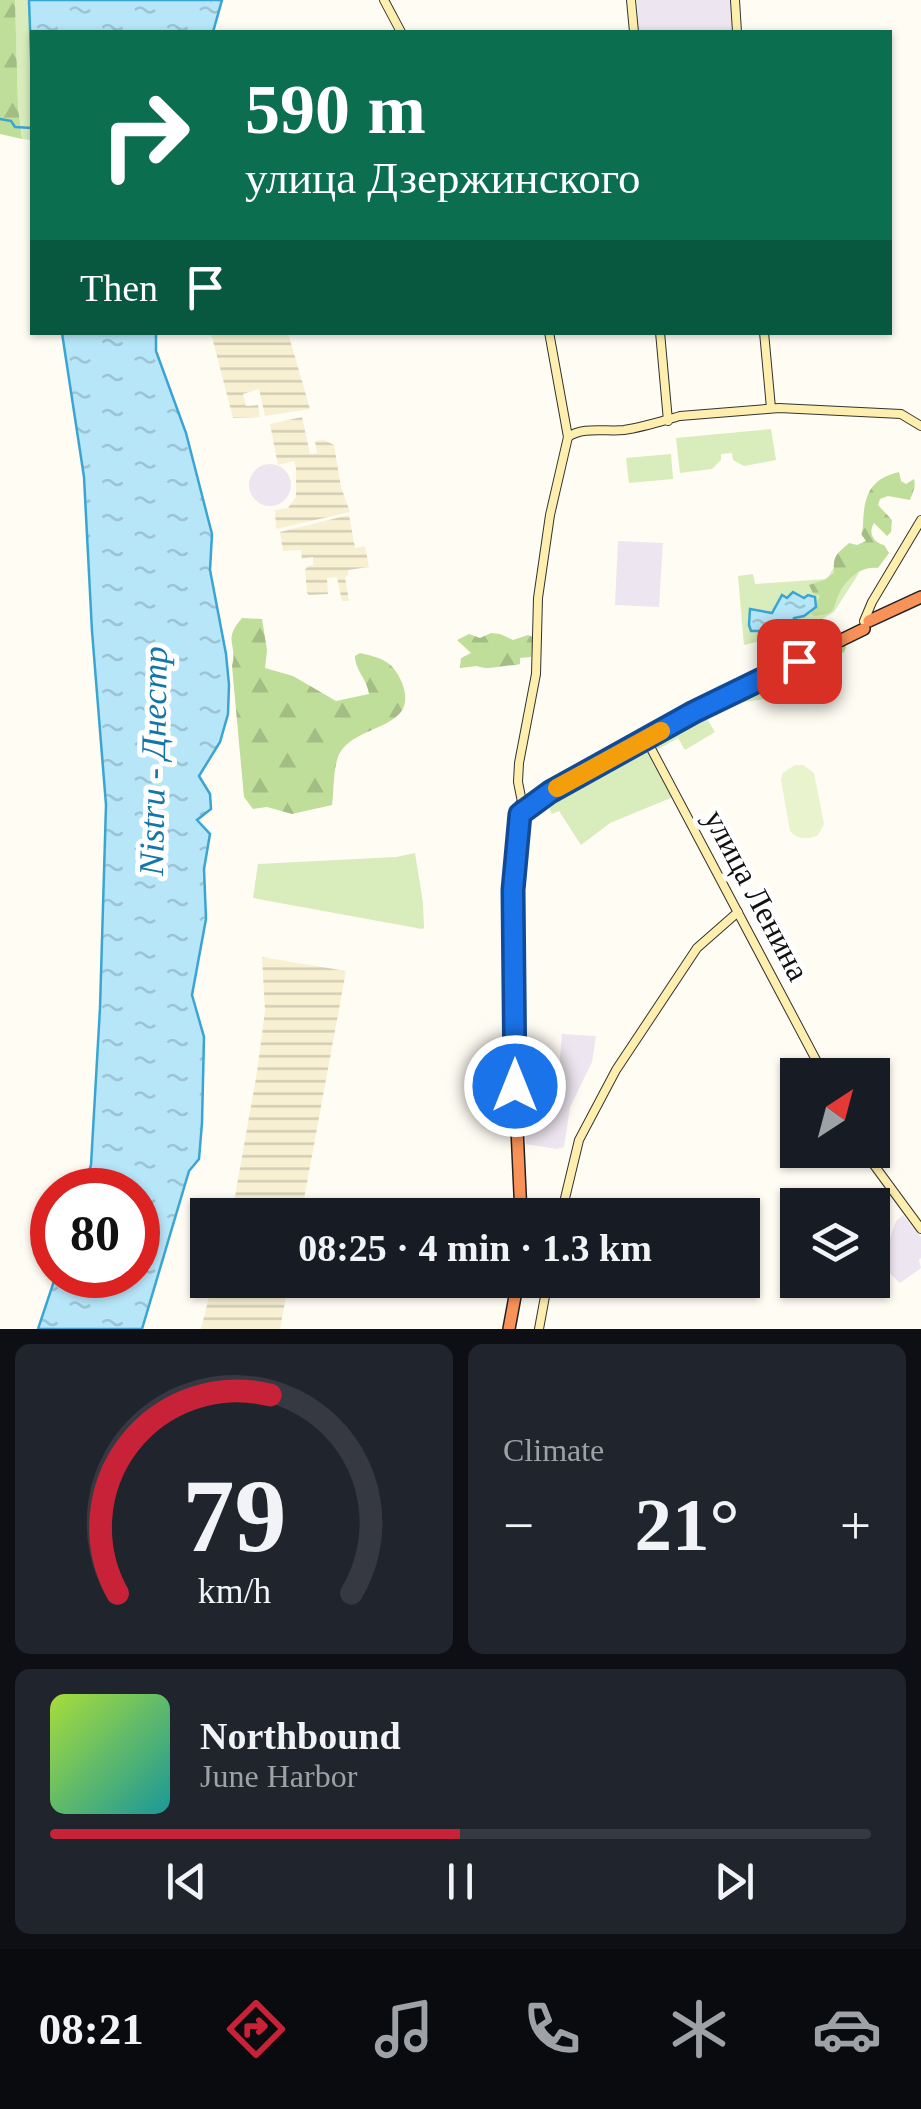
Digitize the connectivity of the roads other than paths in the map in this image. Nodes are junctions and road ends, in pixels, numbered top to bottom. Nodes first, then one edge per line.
1 (384, 0) edge
2 (631, 0) edge
3 (734, 0) edge
4 (399, 30) edge
5 (634, 30) edge
6 (737, 30) edge
7 (550, 335) edge
8 (660, 335) edge
9 (764, 335) edge
10 (771, 408) junction
11 (668, 422) junction
12 (920, 425) edge
13 (568, 436) junction
14 (921, 520) edge
15 (921, 600) edge
16 (865, 624) junction
17 (646, 739) junction
18 (525, 804) junction
19 (738, 912) junction
20 (815, 1058) edge
21 (877, 1168) edge
22 (519, 1198) edge
23 (565, 1198) edge
24 (921, 1229) edge
25 (515, 1298) edge
26 (545, 1298) edge
27 (509, 1329) edge
28 (539, 1329) edge

1 - 4 street
2 - 5 street
3 - 6 street
7 - 13 street
8 - 11 street
9 - 10 street
10 - 11 street
10 - 12 street
11 - 13 street
13 - 18 street
14 - 16 street
15 - 16 highway
16 - 17 highway
17 - 18 highway
17 - 19 street, улица Ленина
18 - 22 highway
19 - 20 street, улица Ленина
19 - 23 street
21 - 24 street
25 - 27 highway
26 - 28 street

